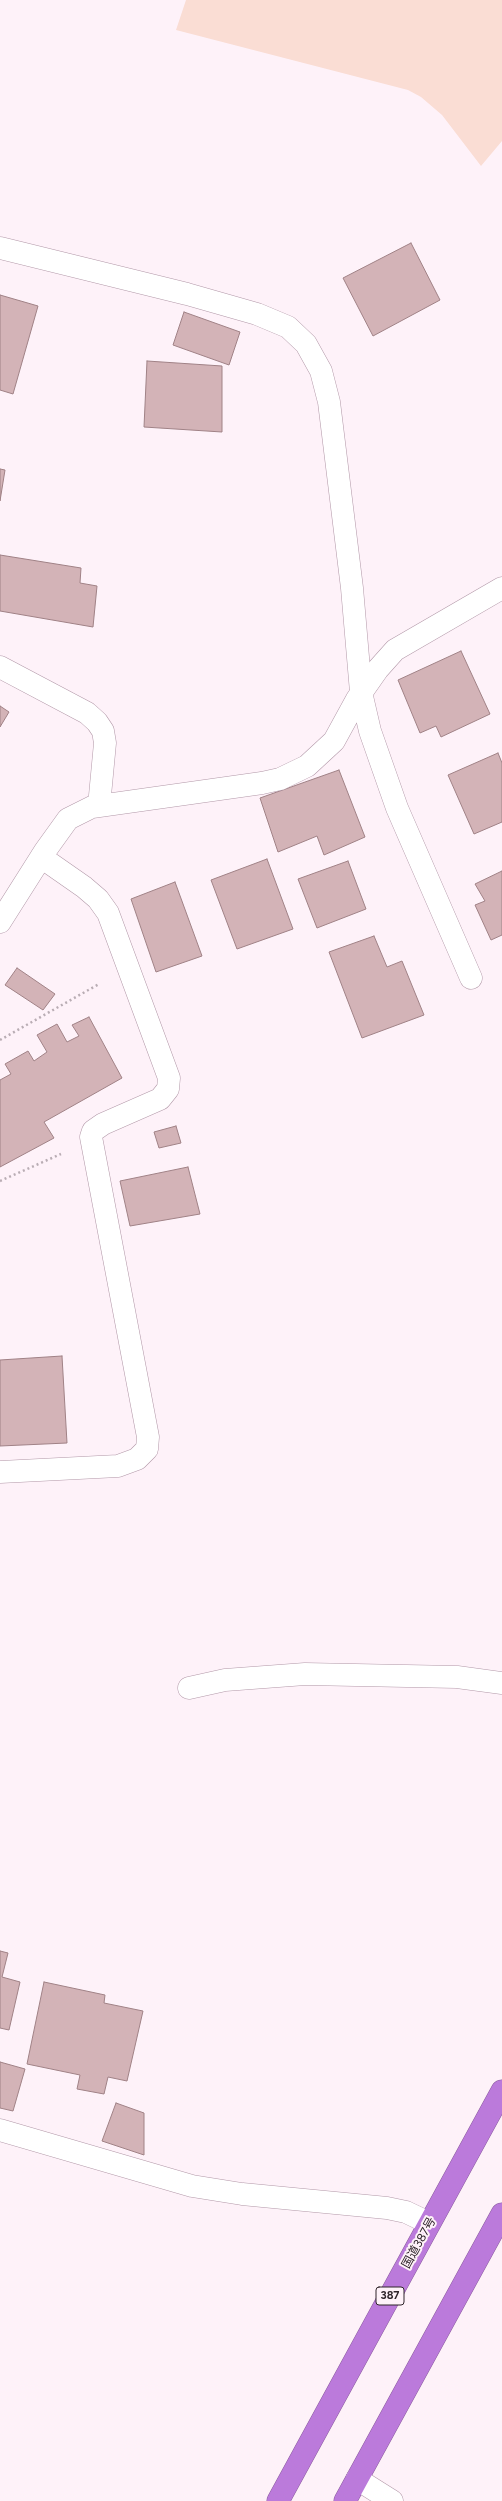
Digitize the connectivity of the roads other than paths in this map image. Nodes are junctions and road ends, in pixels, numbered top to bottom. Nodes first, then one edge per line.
1 (0, 248) edge
2 (502, 588) edge
3 (0, 667) edge
4 (361, 692) junction
5 (99, 806) junction
6 (41, 857) junction
7 (0, 922) edge
8 (471, 978) dead end
9 (0, 1472) edge
10 (502, 1683) edge
11 (189, 1688) dead end
12 (502, 2091) edge
13 (0, 2130) edge
14 (502, 2214) edge
15 (430, 2223) junction
16 (357, 2479) junction
17 (278, 2501) edge
18 (345, 2501) edge
19 (392, 2501) edge

1 - 4 street
2 - 4 street
3 - 5 street
4 - 5 street
4 - 8 street
5 - 6 street
6 - 7 street
6 - 9 street
10 - 11 street
12 - 15 highway, 国道387号 / 387
13 - 15 street
14 - 16 highway
15 - 17 highway, 国道387号 / 387
16 - 18 highway
16 - 19 street

